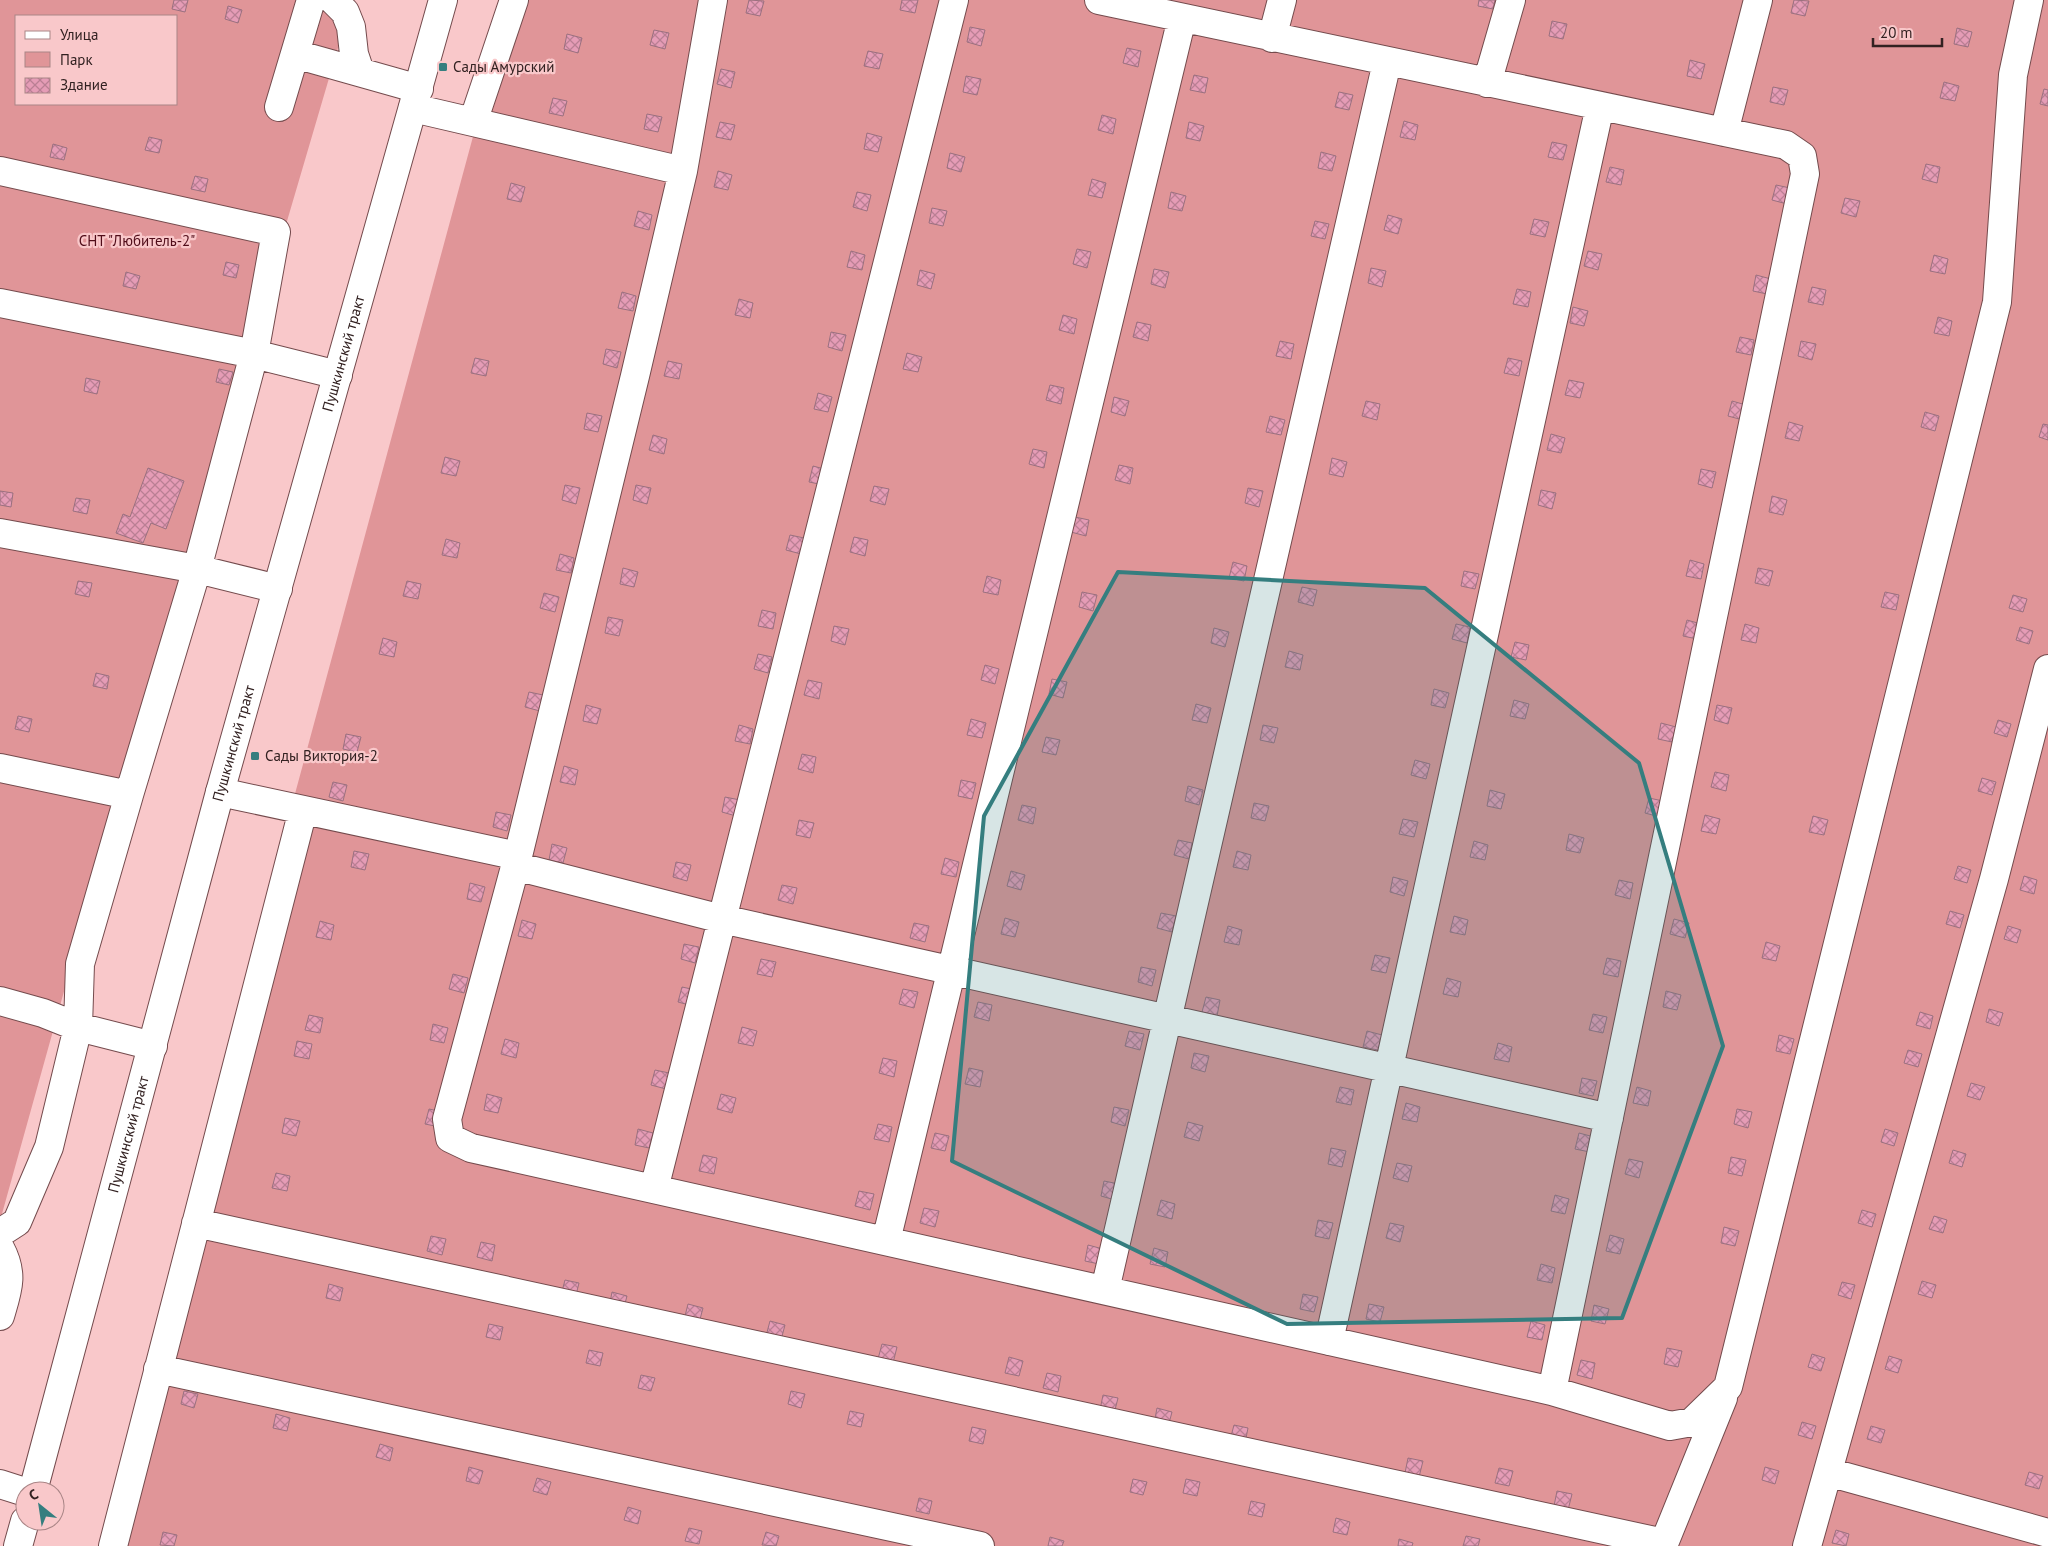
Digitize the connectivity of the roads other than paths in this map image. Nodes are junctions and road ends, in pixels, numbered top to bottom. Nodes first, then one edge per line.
1 (312, 0) edge
2 (333, 0) edge
3 (443, 0) edge
4 (514, 0) edge
5 (713, 0) edge
6 (954, 0) edge
7 (1099, 0) edge
8 (1282, 0) edge
9 (1511, 0) edge
10 (1758, 0) edge
11 (2029, 0) edge
12 (1182, 18) junction
13 (1272, 38) junction
14 (295, 54) junction
15 (1386, 62) junction
16 (360, 72) junction
17 (1487, 83) junction
18 (416, 98) junction
19 (1600, 106) junction
20 (279, 107) dead end
21 (473, 122) junction
22 (1724, 132) junction
23 (0, 170) edge
24 (683, 171) junction
25 (0, 303) edge
26 (254, 354) junction
27 (338, 376) junction
28 (0, 533) edge
29 (197, 569) junction
30 (278, 589) junction
31 (2048, 669) edge
32 (0, 768) edge
33 (220, 792) junction
34 (129, 795) junction
35 (303, 810) junction
36 (517, 861) junction
37 (722, 919) junction
38 (952, 970) junction
39 (0, 1001) edge
40 (1167, 1018) junction
41 (78, 1027) junction
42 (153, 1046) junction
43 (1389, 1070) junction
44 (1608, 1118) junction
45 (654, 1189) junction
46 (196, 1223) junction
47 (0, 1233) edge
48 (886, 1241) junction
49 (0, 1248) edge
50 (1105, 1290) junction
51 (0, 1316) edge
52 (1329, 1341) junction
53 (158, 1369) junction
54 (1728, 1387) junction
55 (1552, 1391) junction
56 (1828, 1472) junction
57 (36, 1481) edge
58 (0, 1484) edge
59 (15, 1489) edge
60 (22, 1531) edge
61 (2048, 1533) edge
62 (2048, 1538) edge
63 (1664, 1544) edge
64 (18, 1546) edge
65 (113, 1546) edge
66 (980, 1546) edge
67 (1807, 1546) edge
68 (2046, 1546) edge

1 - 14 main road
2 - 16 main road
3 - 18 main road, Пушкинский тракт
4 - 21 main road
5 - 24 main road
6 - 37 main road
7 - 12 main road
8 - 13 main road
9 - 17 main road
10 - 22 main road
11 - 54 main road
12 - 13 main road
12 - 38 main road
13 - 15 main road
14 - 16 main road
14 - 20 main road
15 - 17 main road
15 - 40 main road
16 - 18 main road
17 - 19 main road
18 - 21 main road
18 - 27 main road, Пушкинский тракт
19 - 22 main road
19 - 43 main road
21 - 24 main road
22 - 44 main road
23 - 26 main road
24 - 36 main road
25 - 26 main road
26 - 27 main road
26 - 29 main road
27 - 30 main road, Пушкинский тракт
28 - 29 main road
29 - 30 main road
29 - 34 main road
30 - 33 main road, Пушкинский тракт
31 - 56 main road
32 - 34 main road
33 - 35 main road
33 - 42 main road, Пушкинский тракт
34 - 41 main road
35 - 36 main road
35 - 46 main road
36 - 37 main road
36 - 45 main road
37 - 38 main road
37 - 45 main road
38 - 40 main road
38 - 48 main road
39 - 41 main road
40 - 43 main road
40 - 50 main road
41 - 42 main road
41 - 47 main road
42 - 57 main road, Пушкинский тракт
43 - 44 main road
43 - 52 main road
44 - 55 main road
45 - 48 main road
46 - 53 main road
46 - 63 main road
48 - 50 main road
49 - 51 main road
50 - 52 main road
52 - 55 main road
53 - 65 main road
53 - 66 main road
54 - 55 main road
54 - 63 main road
56 - 61 main road
56 - 67 main road
58 - 59 main road
60 - 64 main road
62 - 68 main road

